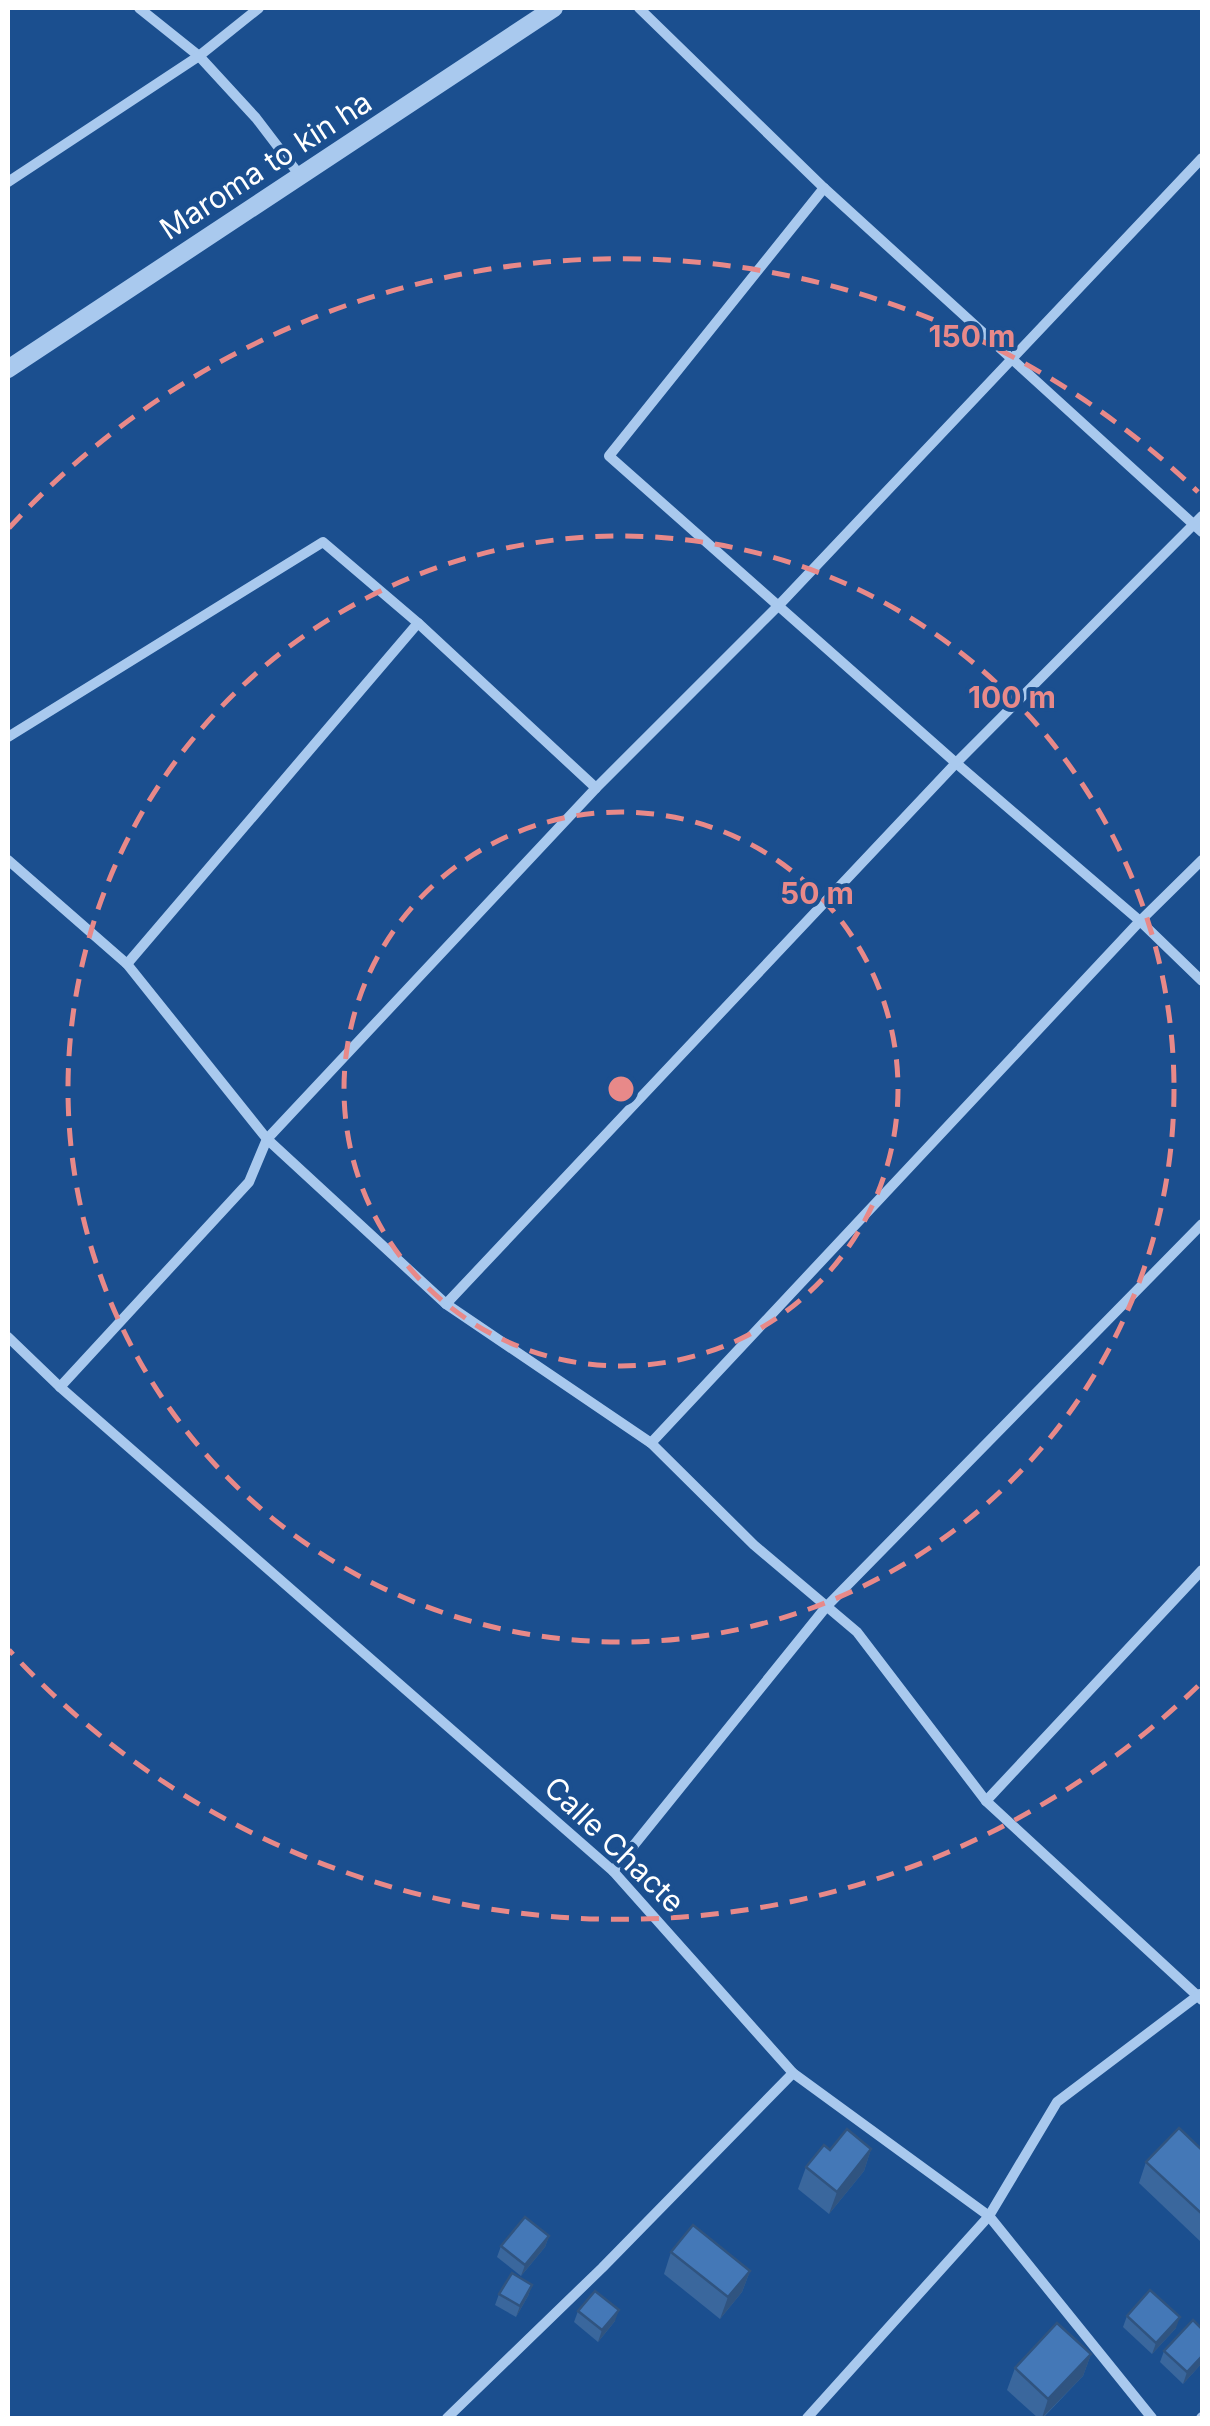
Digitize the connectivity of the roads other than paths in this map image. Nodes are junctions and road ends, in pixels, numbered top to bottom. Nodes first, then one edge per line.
1 (139, 8) edge
2 (259, 8) edge
3 (554, 8) edge
4 (638, 8) edge
5 (199, 56) junction
6 (1202, 158) edge
7 (300, 177) junction
8 (8, 182) edge
9 (824, 188) junction
10 (1013, 360) junction
11 (8, 369) edge
12 (1200, 524) edge
13 (780, 604) junction
14 (418, 623) junction
15 (8, 736) edge
16 (956, 763) junction
17 (596, 788) junction
18 (8, 860) edge
19 (1202, 860) edge
20 (1140, 921) junction
21 (126, 964) junction
22 (1202, 982) edge
23 (267, 1139) junction
24 (1202, 1224) edge
25 (446, 1304) junction
26 (8, 1337) edge
27 (60, 1388) junction
28 (651, 1443) junction
29 (1202, 1570) edge
30 (826, 1606) junction
31 (986, 1801) junction
32 (613, 1871) junction
33 (1201, 1996) edge
34 (792, 2073) junction
35 (988, 2216) junction
36 (446, 2418) edge
37 (806, 2418) edge
38 (1152, 2418) edge

1 - 5 street
2 - 5 street
3 - 7 street, Maroma to kin ha
4 - 9 street
5 - 7 street
5 - 8 street
6 - 10 street
7 - 11 street, Maroma to kin ha
9 - 10 street
9 - 13 street
10 - 12 street
10 - 13 street
12 - 16 street
13 - 16 street
13 - 17 street
14 - 15 street
14 - 17 street
14 - 21 street
16 - 20 street
16 - 25 street
17 - 23 street
18 - 21 street
19 - 20 street
20 - 22 street
20 - 28 street
21 - 23 street
23 - 25 street
23 - 27 street
24 - 30 street
25 - 28 street
26 - 27 street, Calle Chacte
27 - 32 street, Calle Chacte
28 - 30 street
29 - 31 street
30 - 31 street
30 - 32 street
31 - 33 street
32 - 34 street, Calle Chacte
33 - 35 street
34 - 35 street, Calle Chacte
34 - 36 street
35 - 37 street
35 - 38 street, Calle Chacte

